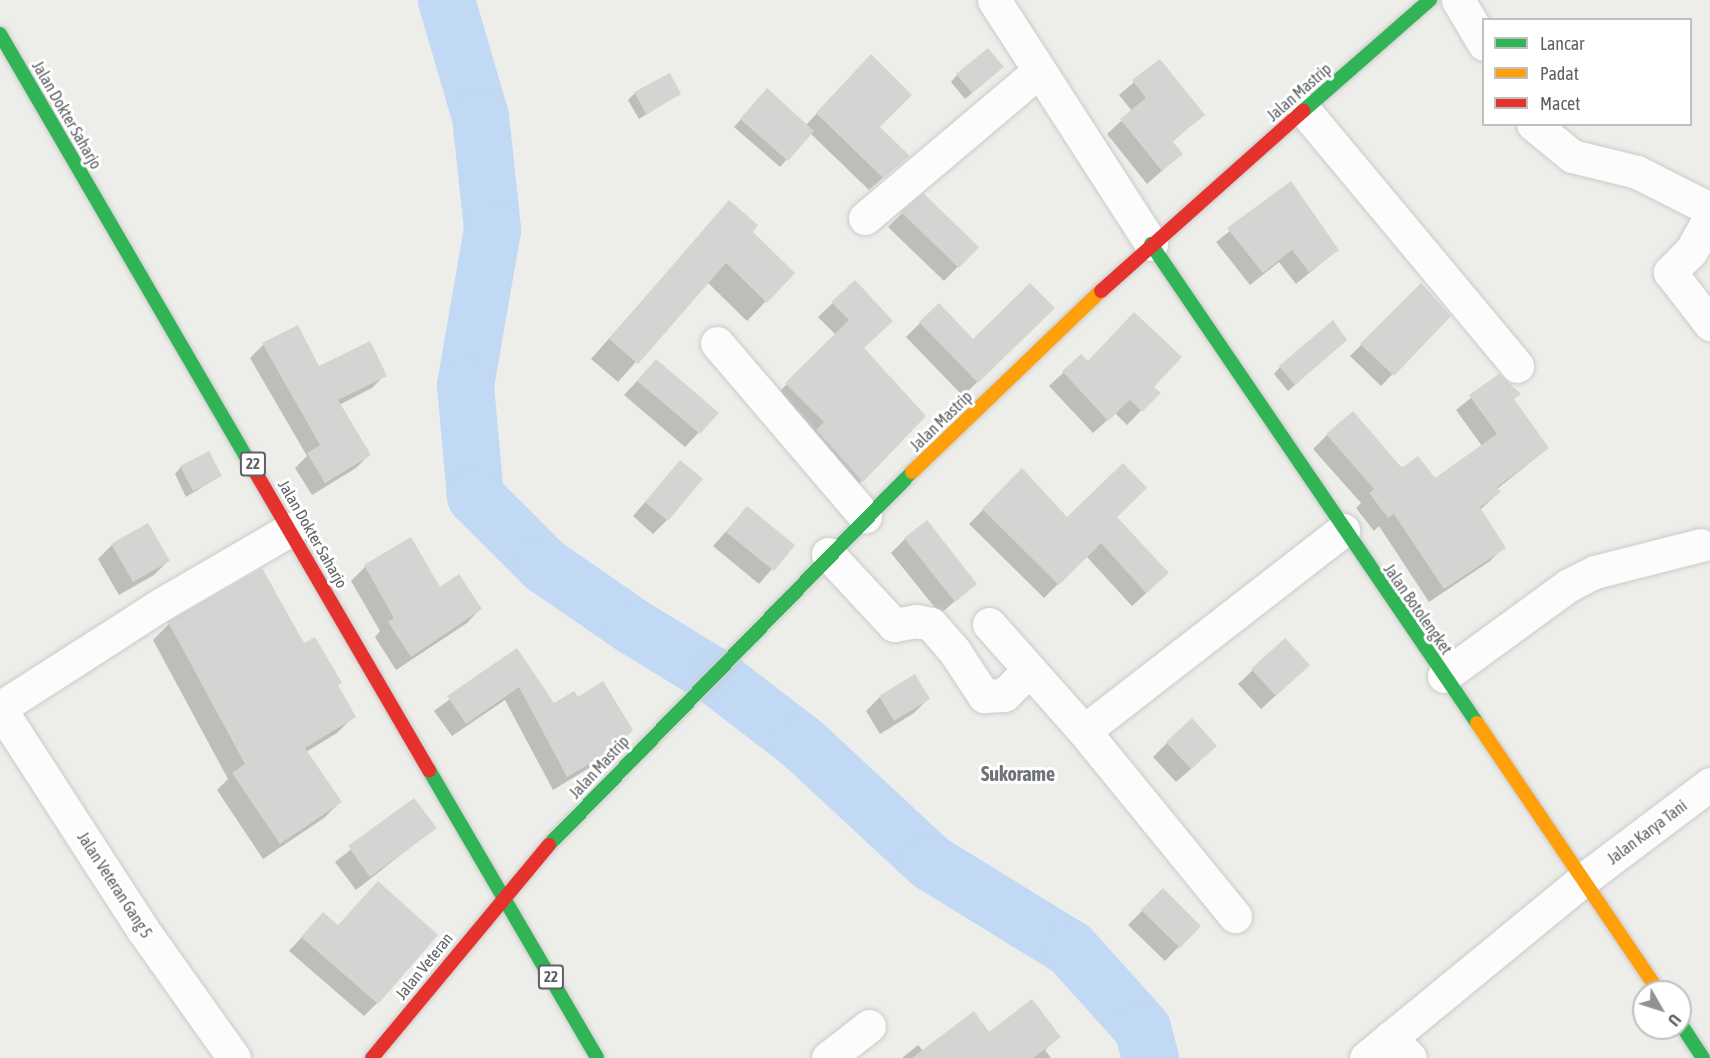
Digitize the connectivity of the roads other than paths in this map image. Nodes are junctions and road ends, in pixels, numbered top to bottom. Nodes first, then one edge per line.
1 (994, 0) edge
2 (1430, 0) edge
3 (1458, 0) edge
4 (0, 34) edge
5 (1482, 41) edge
6 (1039, 70) junction
7 (1304, 110) junction
8 (1535, 126) edge
9 (1710, 209) edge
10 (1710, 217) edge
11 (865, 218) dead end
12 (1151, 244) junction
13 (1710, 324) edge
14 (717, 343) dead end
15 (1517, 366) dead end
16 (866, 516) junction
17 (291, 529) junction
18 (1343, 530) junction
19 (1701, 545) dead end
20 (828, 554) junction
21 (989, 624) dead end
22 (1029, 670) junction
23 (1444, 676) junction
24 (0, 708) edge
25 (1084, 731) junction
26 (1710, 784) edge
27 (1584, 879) junction
28 (503, 896) junction
29 (1235, 916) dead end
30 (1651, 980) edge
31 (869, 1026) dead end
32 (1691, 1040) edge
33 (1401, 1048) edge
34 (234, 1058) edge
35 (372, 1058) edge
36 (597, 1058) edge
37 (828, 1058) edge
38 (1366, 1058) edge
39 (1703, 1058) edge

1 - 6 street
2 - 7 main road, Jalan Mastrip
3 - 5 street
4 - 17 main road, Jalan Dokter Saharjo / 22
6 - 11 street
6 - 12 street
7 - 12 main road, Jalan Mastrip
7 - 15 street
8 - 9 street
10 - 13 street
12 - 16 main road, Jalan Mastrip
12 - 18 main road, Jalan Botolengket
14 - 16 street
16 - 20 main road, Jalan Mastrip
17 - 24 street
17 - 28 main road, Jalan Dokter Saharjo / 22
18 - 23 main road, Jalan Botolengket
18 - 25 street
19 - 23 street
20 - 22 street
20 - 28 main road, Jalan Mastrip
21 - 22 street
22 - 25 street
23 - 27 main road, Jalan Botolengket
24 - 34 street, Jalan Veteran Gang 5
25 - 29 street
26 - 27 street, Jalan Karya Tani
27 - 30 main road, Jalan Botolengket
27 - 33 street, Jalan Karya Tani
28 - 35 main road, Jalan Veteran
28 - 36 main road, 22
31 - 37 street
32 - 39 main road
33 - 38 street, Jalan Karya Tani

